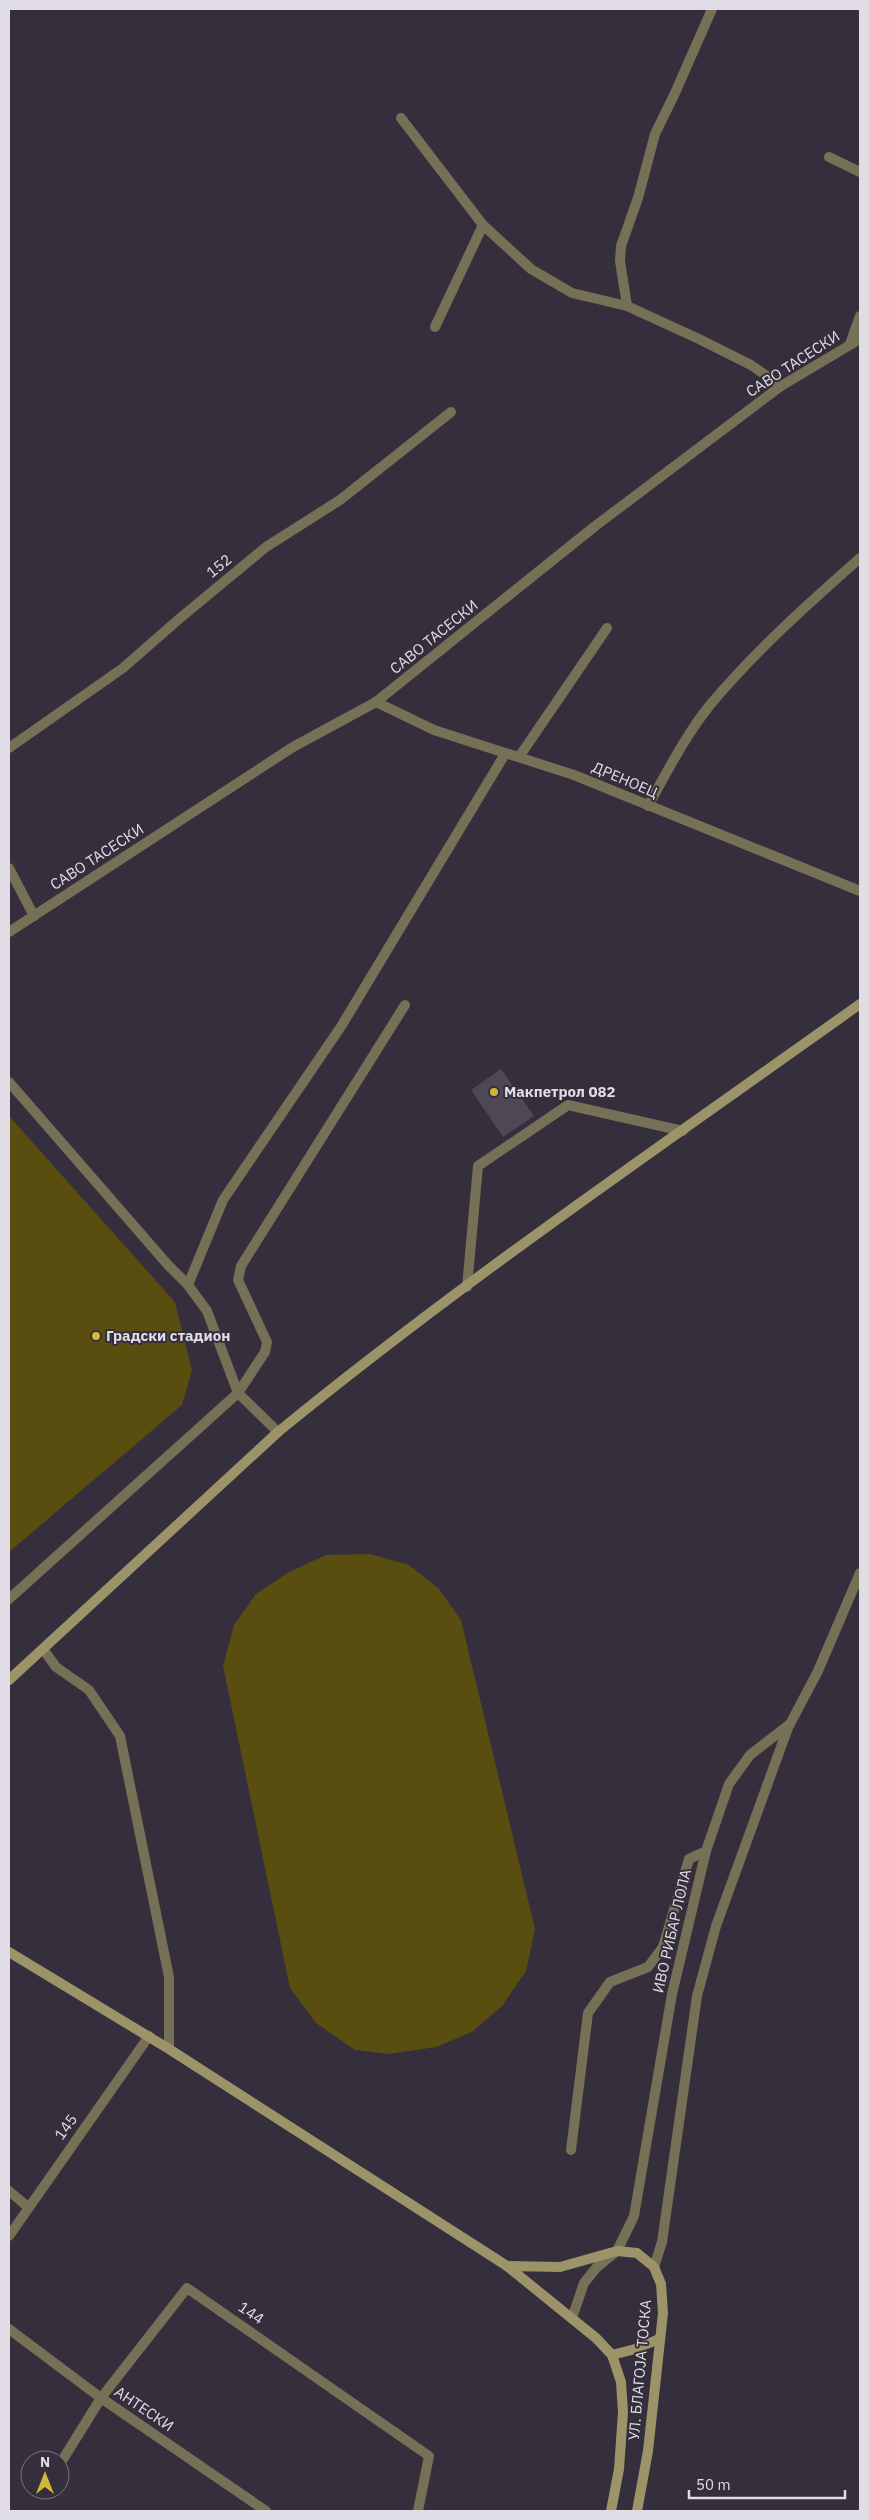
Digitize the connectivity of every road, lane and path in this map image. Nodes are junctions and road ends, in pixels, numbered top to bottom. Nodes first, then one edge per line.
1 (712, 9) edge
2 (401, 118) dead end
3 (829, 157) dead end
4 (860, 172) edge
5 (482, 225) junction
6 (626, 306) junction
7 (860, 316) edge
8 (435, 327) dead end
9 (860, 339) edge
10 (850, 344) junction
11 (781, 386) junction
12 (451, 412) dead end
13 (860, 558) edge
14 (607, 628) dead end
15 (376, 702) junction
16 (9, 748) edge
17 (505, 754) junction
18 (519, 757) junction
19 (648, 806) junction
20 (9, 868) edge
21 (860, 891) edge
22 (34, 916) junction
23 (9, 932) edge
24 (860, 1004) edge
25 (405, 1005) dead end
26 (9, 1082) edge
27 (683, 1131) junction
28 (188, 1285) junction
29 (467, 1288) junction
30 (238, 1392) junction
31 (278, 1432) junction
32 (860, 1573) edge
33 (9, 1599) edge
34 (43, 1649) junction
35 (9, 1680) edge
36 (790, 1724) junction
37 (706, 1851) junction
38 (9, 1952) edge
39 (149, 2036) junction
40 (169, 2049) junction
41 (570, 2150) dead end
42 (9, 2191) edge
43 (28, 2207) junction
44 (9, 2236) edge
45 (618, 2251) junction
46 (507, 2266) junction
47 (654, 2267) junction
48 (572, 2318) junction
49 (9, 2329) edge
50 (659, 2339) junction
51 (612, 2355) junction
52 (101, 2398) junction
53 (69, 2450) edge
54 (266, 2511) edge
55 (418, 2511) edge
56 (610, 2511) edge
57 (637, 2511) edge

1 - 6 street
2 - 5 street
3 - 4 street
5 - 6 street
5 - 8 street
6 - 11 street
7 - 10 street
9 - 10 street, САВО ТАСЕСКИ
10 - 11 street, САВО ТАСЕСКИ
11 - 15 street, САВО ТАСЕСКИ
12 - 16 street, 152
13 - 19 street
14 - 18 street
15 - 17 street, ДРЕНОЕЦ
15 - 22 street, САВО ТАСЕСКИ
17 - 18 street, ДРЕНОЕЦ
17 - 28 street
18 - 19 street, ДРЕНОЕЦ
19 - 21 street, ДРЕНОЕЦ
20 - 22 street
22 - 23 street, САВО ТАСЕСКИ
24 - 27 main road
25 - 30 street
26 - 28 street
27 - 29 main road
27 - 29 street
28 - 30 street
29 - 31 main road
30 - 31 street
30 - 33 street
31 - 34 main road
32 - 36 street, ИВО РИБАР ЛОЛА
34 - 35 main road
34 - 40 street
36 - 37 street, ИВО РИБАР ЛОЛА
36 - 47 street
37 - 41 street
37 - 45 street, ИВО РИБАР ЛОЛА
38 - 39 main road
39 - 40 main road
39 - 43 street, 145
40 - 46 main road
42 - 43 street
43 - 44 street, 145
45 - 46 main road
45 - 47 main road
45 - 48 street, ИВО РИБАР ЛОЛА
46 - 48 main road
47 - 50 main road, УЛ. БЛАГОЈА ТОСКА
48 - 51 main road
49 - 52 street, АНТЕСКИ
50 - 51 main road
50 - 57 main road, УЛ. БЛАГОЈА ТОСКА
51 - 56 main road
52 - 53 street, 144
52 - 54 street, АНТЕСКИ
52 - 55 street, 144

